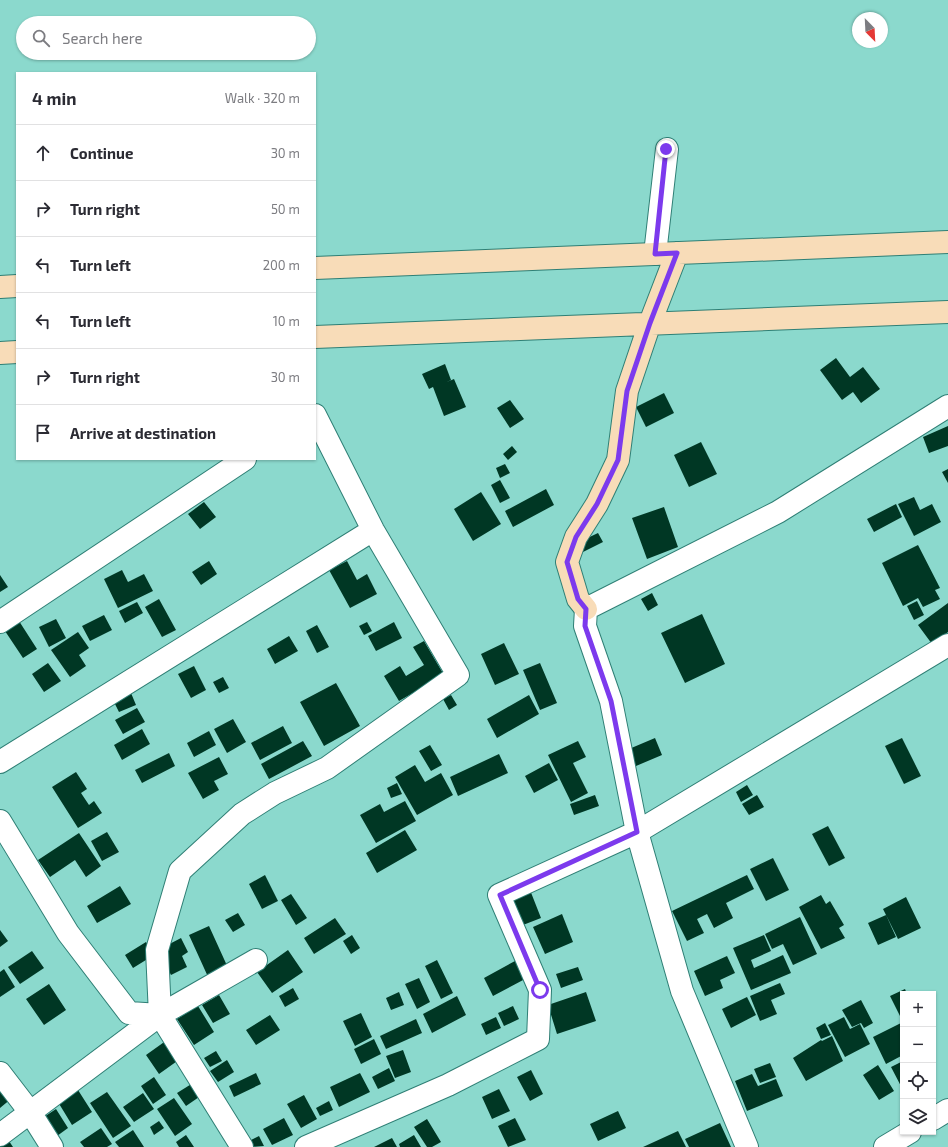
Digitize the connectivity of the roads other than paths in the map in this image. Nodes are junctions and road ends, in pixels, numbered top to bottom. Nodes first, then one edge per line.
1 (666, 149) dead end
2 (948, 242) edge
3 (677, 253) junction
4 (655, 254) junction
5 (316, 268) edge
6 (16, 286) edge
7 (0, 287) edge
8 (948, 312) edge
9 (650, 323) junction
10 (316, 337) edge
11 (16, 352) edge
12 (0, 353) edge
13 (948, 406) edge
14 (316, 417) edge
15 (243, 460) edge
16 (373, 530) junction
17 (586, 609) junction
18 (0, 622) edge
19 (948, 645) edge
20 (0, 762) edge
21 (0, 821) edge
22 (637, 832) junction
23 (256, 960) dead end
24 (160, 1015) junction
25 (0, 1073) edge
26 (948, 1110) edge
27 (30, 1112) junction
28 (936, 1117) edge
29 (0, 1135) edge
30 (905, 1135) edge
31 (52, 1147) edge
32 (242, 1147) edge
33 (306, 1147) edge
34 (747, 1147) edge
35 (884, 1147) edge

1 - 4 street
2 - 3 street
3 - 4 street
3 - 9 street
4 - 5 street
6 - 7 street
8 - 9 street
9 - 10 street
9 - 17 street
11 - 12 street
13 - 17 street
14 - 16 street
15 - 18 street
16 - 20 street
16 - 24 street
17 - 22 street
19 - 22 street
21 - 24 street
22 - 33 street
22 - 34 street
23 - 24 street
24 - 27 street
24 - 32 street
25 - 27 street
26 - 28 street
27 - 29 street
27 - 31 street
30 - 35 street

